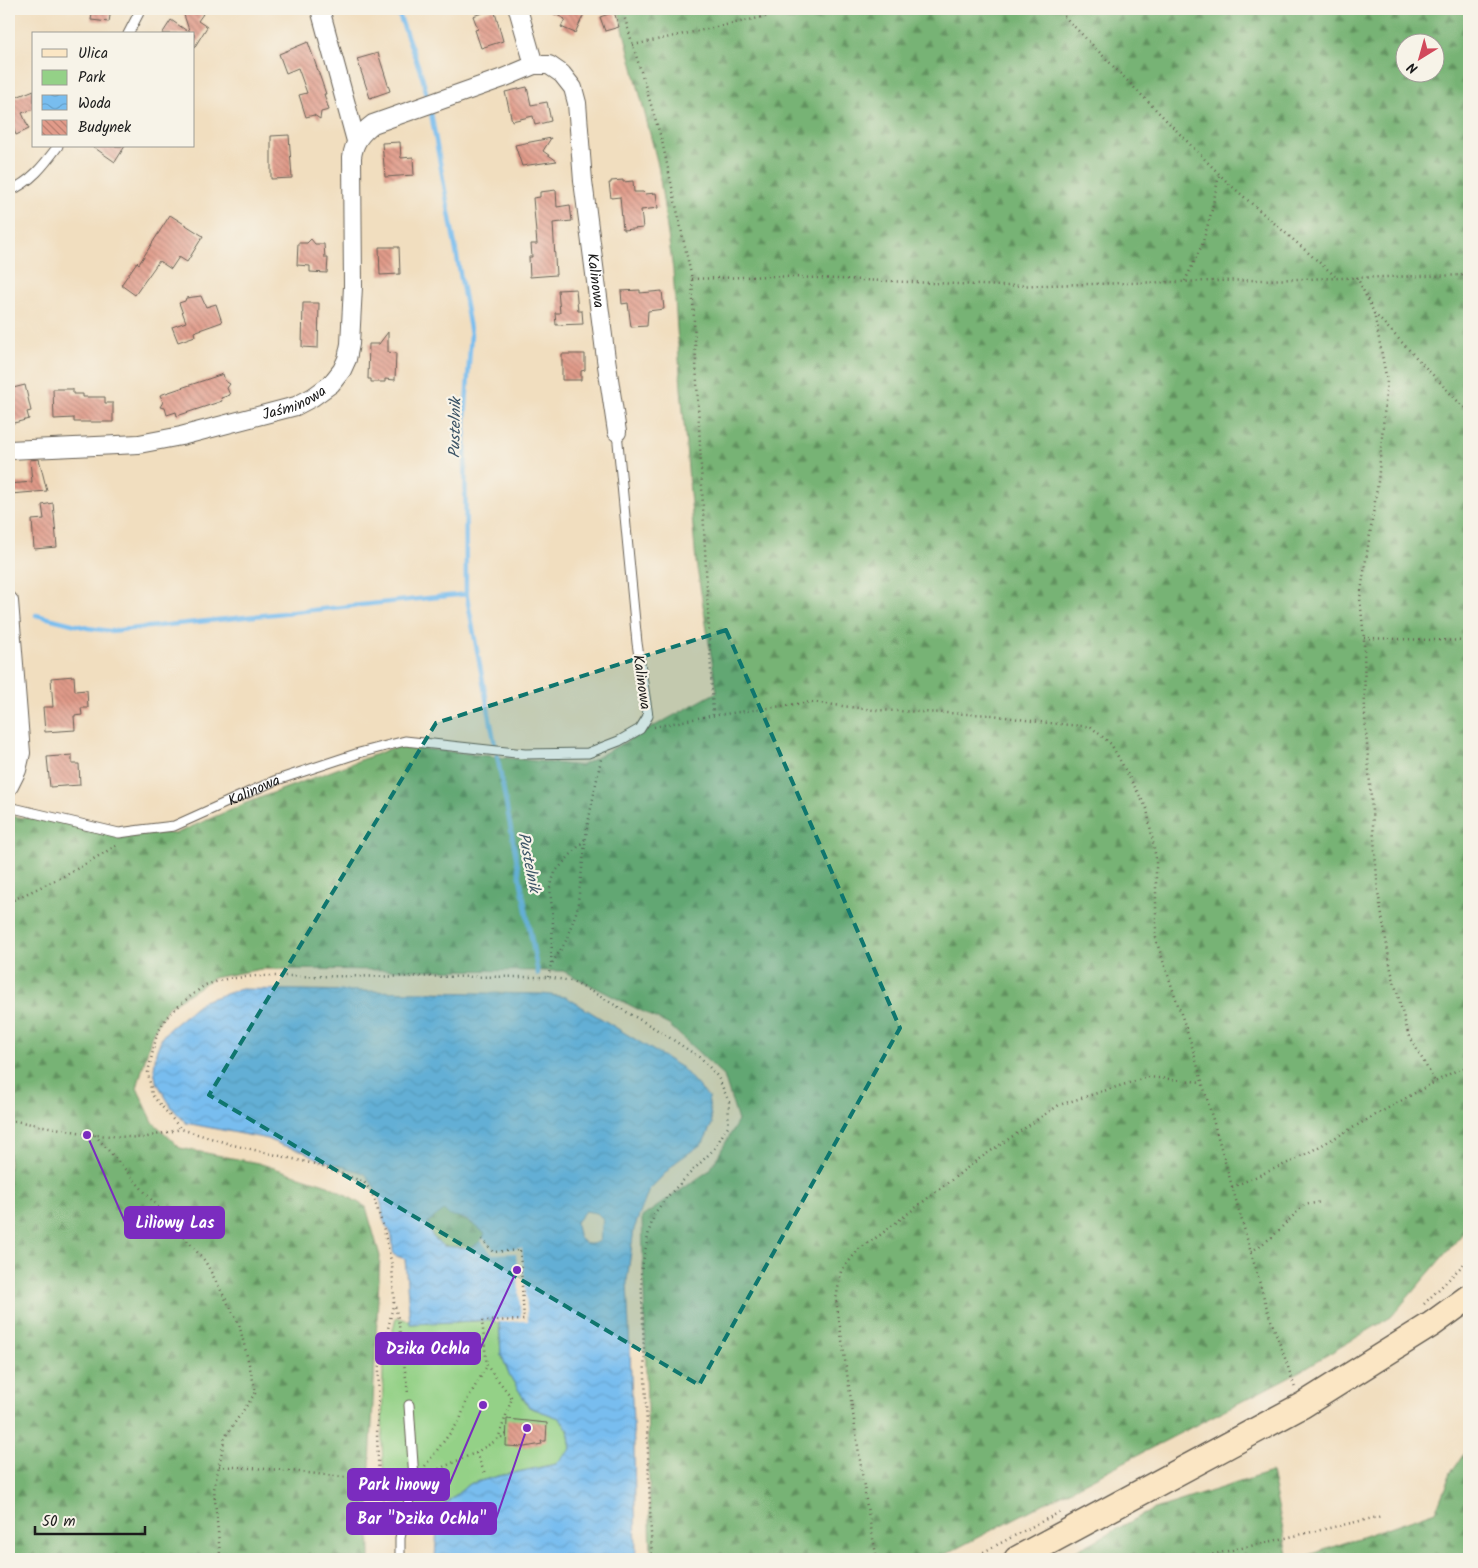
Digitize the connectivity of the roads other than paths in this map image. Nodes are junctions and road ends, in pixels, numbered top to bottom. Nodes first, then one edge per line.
1 (141, 9) edge
2 (320, 9) edge
3 (518, 9) edge
4 (129, 32) edge
5 (534, 65) junction
6 (356, 141) junction
7 (56, 148) edge
8 (9, 191) edge
9 (618, 432) joint
10 (9, 450) edge
11 (9, 601) edge
12 (9, 786) edge
13 (9, 808) edge
14 (1469, 1297) edge
15 (409, 1405) road end
16 (400, 1559) edge
17 (1017, 1559) edge

1 - 4 lane
2 - 6 street, Jaśminowa
3 - 5 street
5 - 6 street
5 - 9 street, Kalinowa
6 - 10 street, Jaśminowa
7 - 8 lane
9 - 13 lane, Kalinowa
11 - 12 street
14 - 17 main road
15 - 16 lane

